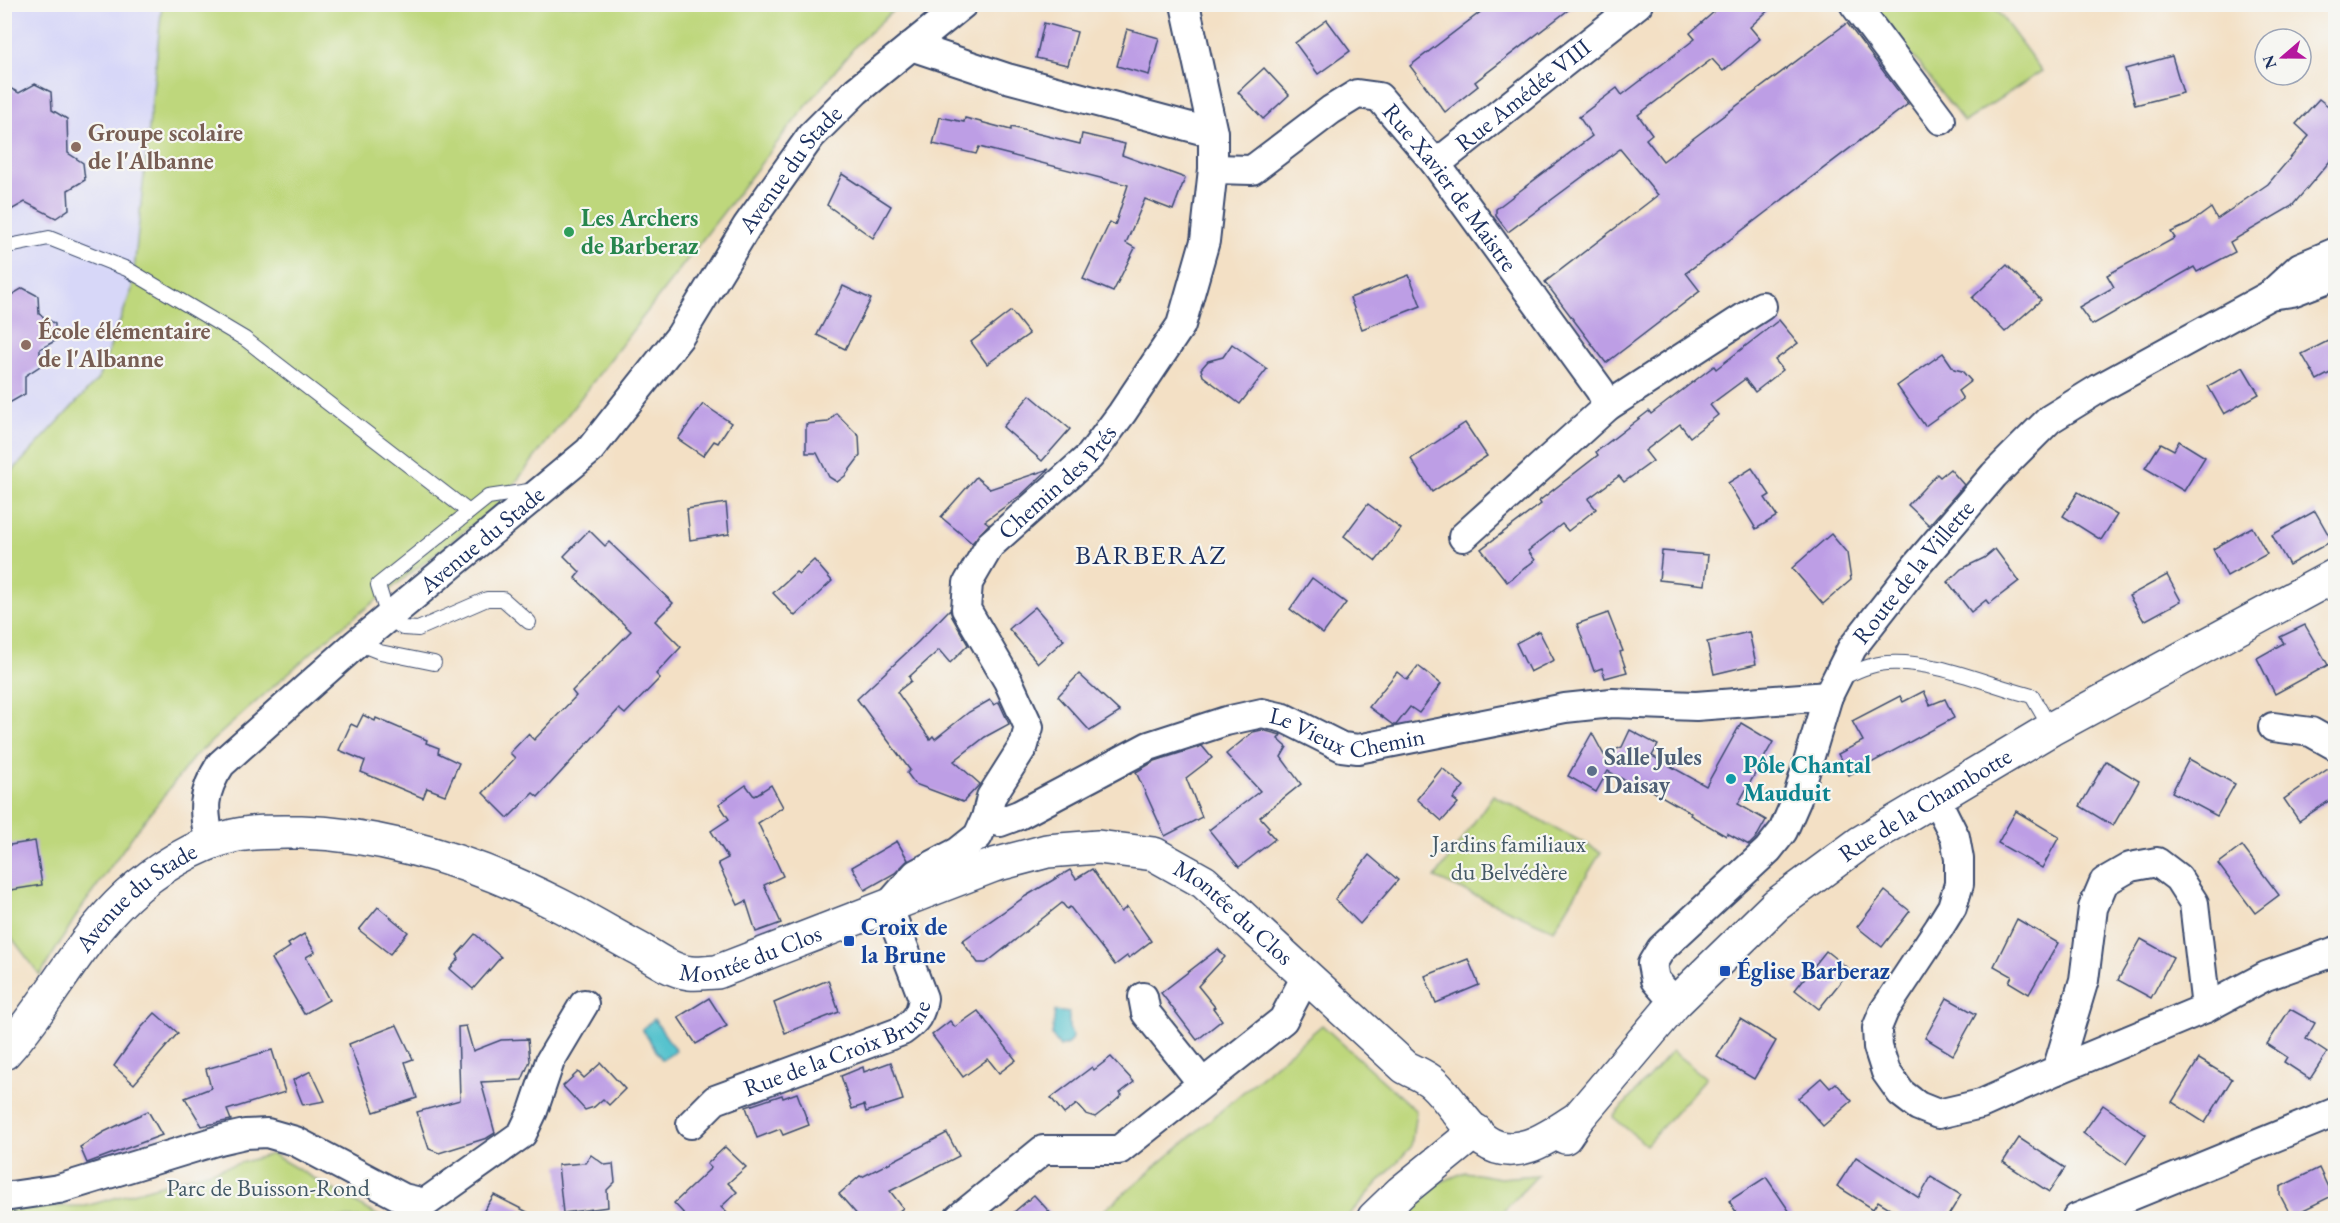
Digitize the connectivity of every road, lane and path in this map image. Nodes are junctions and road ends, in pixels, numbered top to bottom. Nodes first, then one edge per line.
1 (963, 4) edge
2 (1185, 4) edge
3 (1638, 4) edge
4 (1854, 4) edge
5 (911, 46) junction
6 (1941, 120) dead end
7 (1213, 133) junction
8 (1436, 164) junction
9 (1213, 169) junction
10 (14, 245) dead end
11 (2336, 252) edge
12 (2336, 275) edge
13 (2270, 295) junction
14 (1762, 306) dead end
15 (1608, 406) junction
16 (544, 488) junction
17 (469, 512) junction
18 (1463, 537) dead end
19 (2336, 575) edge
20 (388, 617) junction
21 (529, 622) dead end
22 (357, 643) junction
23 (434, 663) dead end
24 (1833, 688) junction
25 (2273, 728) dead end
26 (2051, 729) junction
27 (2336, 746) edge
28 (1935, 797) junction
29 (986, 818) junction
30 (210, 844) junction
31 (888, 906) junction
32 (2336, 951) edge
33 (1306, 976) junction
34 (1143, 997) dead end
35 (1675, 1003) junction
36 (584, 1004) dead end
37 (2206, 1008) junction
38 (4, 1053) edge
39 (2057, 1070) junction
40 (1202, 1083) junction
41 (2336, 1112) edge
42 (691, 1124) dead end
43 (1469, 1137) junction
44 (4, 1197) edge
45 (425, 1211) edge
46 (959, 1218) edge
47 (1374, 1218) edge
48 (2077, 1218) edge

1 - 5 street, Avenue du Stade
2 - 7 street, Chemin des Prés
3 - 8 street, Rue Amédée VIII
4 - 6 street
5 - 7 street
5 - 16 street, Avenue du Stade
7 - 9 street, Chemin des Prés
8 - 9 street, Rue Xavier de Maistre
8 - 15 street, Rue Xavier de Maistre
9 - 29 street, Chemin des Prés
10 - 17 lane
11 - 13 street
12 - 13 street, Route de la Villette
13 - 24 street, Route de la Villette
14 - 15 street
15 - 18 street
16 - 17 lane
16 - 20 street, Avenue du Stade
17 - 20 lane
19 - 26 main road, Rue de la Chambotte
20 - 21 lane
20 - 22 street, Avenue du Stade
22 - 23 lane
22 - 30 street, Avenue du Stade
24 - 26 lane
24 - 29 street, Le Vieux Chemin
24 - 35 street, Route de la Villette
25 - 27 street
26 - 28 main road, Rue de la Chambotte
28 - 35 main road, Rue de la Chambotte
28 - 39 street
29 - 31 street
30 - 31 main road, Montée du Clos
30 - 38 main road, Avenue du Stade
31 - 33 main road, Montée du Clos
31 - 42 street, Rue de la Croix Brune
32 - 37 street
33 - 40 street
33 - 43 main road, Montée du Clos
34 - 40 street
35 - 43 main road, Rue de la Chambotte
36 - 45 street
37 - 39 street
37 - 39 street
40 - 46 street
41 - 48 street
43 - 47 main road
44 - 45 street

